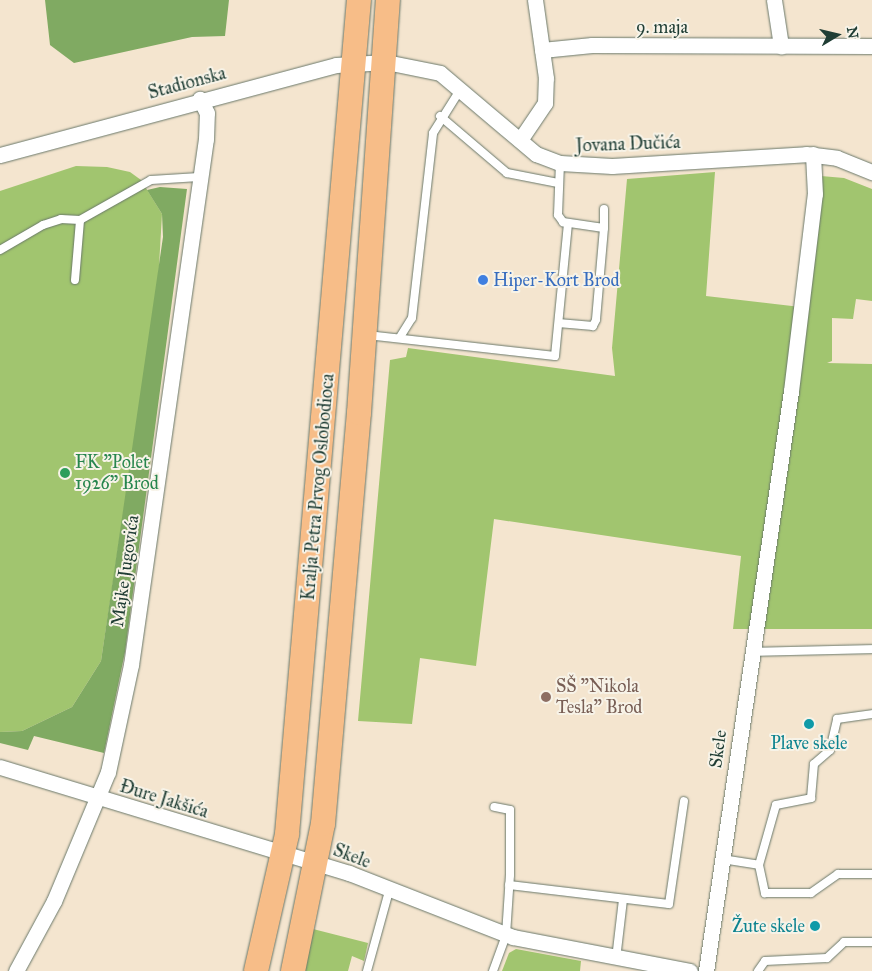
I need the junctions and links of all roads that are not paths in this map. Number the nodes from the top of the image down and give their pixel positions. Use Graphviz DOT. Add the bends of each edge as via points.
graph roads {
  1 [pos="359,0"];
  2 [pos="388,0"];
  3 [pos="535,0"];
  4 [pos="774,0"];
  5 [pos="781,46"];
  6 [pos="872,46"];
  7 [pos="542,50"];
  8 [pos="386,62"];
  9 [pos="354,63"];
  10 [pos="460,90"];
  11 [pos="200,99"];
  12 [pos="440,116"];
  13 [pos="520,140"];
  14 [pos="813,154"];
  15 [pos="0,155"];
  16 [pos="560,163"];
  17 [pos="872,172"];
  18 [pos="200,177"];
  19 [pos="558,183"];
  20 [pos="604,209"];
  21 [pos="80,220"];
  22 [pos="568,224"];
  23 [pos="604,228"];
  24 [pos="0,250"];
  25 [pos="75,280"];
  26 [pos="561,323"];
  27 [pos="365,335"];
  28 [pos="400,337"];
  29 [pos="872,649"];
  30 [pos="751,652"];
  31 [pos="872,714"];
  32 [pos="0,767"];
  33 [pos="97,798"];
  34 [pos="684,801"];
  35 [pos="494,807"];
  36 [pos="284,853"];
  37 [pos="722,858"];
  38 [pos="318,863"];
  39 [pos="759,864"];
  40 [pos="872,874"];
  41 [pos="509,885"];
  42 [pos="389,891"];
  43 [pos="623,898"];
  44 [pos="506,935"];
  45 [pos="872,942"];
  46 [pos="616,959"];
  47 [pos="16,971"];
  48 [pos="256,971"];
  49 [pos="293,971"];
  50 [pos="367,971"];
  51 [pos="493,971"];
  52 [pos="690,971"];
  53 [pos="706,971"];
  54 [pos="758,971"];
  1 -- 9 [label="main road, Kralja Petra Prvog Oslobodioca"];
  2 -- 8 [label="main road, Kralja Petra Prvog Oslobodioca"];
  3 -- 7 [label="street"];
  4 -- 5 [label="street"];
  5 -- 6 [label="street, 9. maja"];
  5 -- 7 [label="street, 9. maja" via="592,45"];
  7 -- 13 [label="street" via="545,103"];
  8 -- 9 [label="street, Stadionska"];
  8 -- 10 [label="street, Jovana Dučića" via="429,68"];
  8 -- 27 [label="main road, Kralja Petra Prvog Oslobodioca"];
  9 -- 11 [label="street, Stadionska"];
  9 -- 36 [label="main road, Kralja Petra Prvog Oslobodioca"];
  10 -- 12 [label="lane"];
  10 -- 13 [label="street, Jovana Dučića"];
  11 -- 15 [label="street, Stadionska"];
  11 -- 18 [label="street, Majke Jugovića" via="207,113"];
  12 -- 19 [label="lane" via="507,173"];
  12 -- 28 [label="lane" via="428,156 412,318"];
  13 -- 16 [label="street, Jovana Dučića" via="536,154"];
  14 -- 16 [label="street, Jovana Dučića" via="612,166"];
  14 -- 17 [label="street, Jovana Dučića"];
  14 -- 30 [label="street, Skele" via="811,231"];
  16 -- 19 [label="lane"];
  18 -- 21 [label="lane" via="151,180"];
  18 -- 33 [label="street, Majke Jugovića" via="131,664 108,772"];
  19 -- 22 [label="lane" via="558,215"];
  20 -- 23 [label="lane"];
  21 -- 24 [label="lane" via="61,219 43,224"];
  21 -- 25 [label="lane"];
  22 -- 23 [label="lane"];
  22 -- 26 [label="lane"];
  23 -- 26 [label="lane" via="596,320 593,326"];
  26 -- 28 [label="lane" via="555,356"];
  27 -- 28 [label="lane"];
  27 -- 38 [label="main road, Kralja Petra Prvog Oslobodioca"];
  29 -- 30 [label="lane"];
  30 -- 37 [label="street, Skele"];
  31 -- 39 [label="lane" via="836,719 830,750 814,764 811,798 776,805"];
  32 -- 33 [label="street, Đure Jakšića"];
  33 -- 36 [label="street, Đure Jakšića"];
  33 -- 47 [label="street, Majke Jugovića" via="54,901"];
  34 -- 43 [label="lane" via="669,904"];
  35 -- 41 [label="lane" via="510,810"];
  36 -- 38 [label="street, Đure Jakšića"];
  36 -- 48 [label="main road, Kralja Petra Prvog Oslobodioca"];
  37 -- 39 [label="lane"];
  37 -- 53 [label="street, Skele"];
  38 -- 42 [label="street, Skele"];
  38 -- 49 [label="main road, Kralja Petra Prvog Oslobodioca"];
  39 -- 40 [label="lane" via="765,892 811,893 838,874"];
  41 -- 43 [label="lane"];
  41 -- 44 [label="lane"];
  42 -- 44 [label="street, Skele"];
  42 -- 50 [label="lane"];
  43 -- 46 [label="lane"];
  44 -- 46 [label="street, Skele"];
  44 -- 51 [label="lane"];
  45 -- 54 [label="lane" via="844,942 827,958 764,961"];
  46 -- 52 [label="street, Skele"];
}
